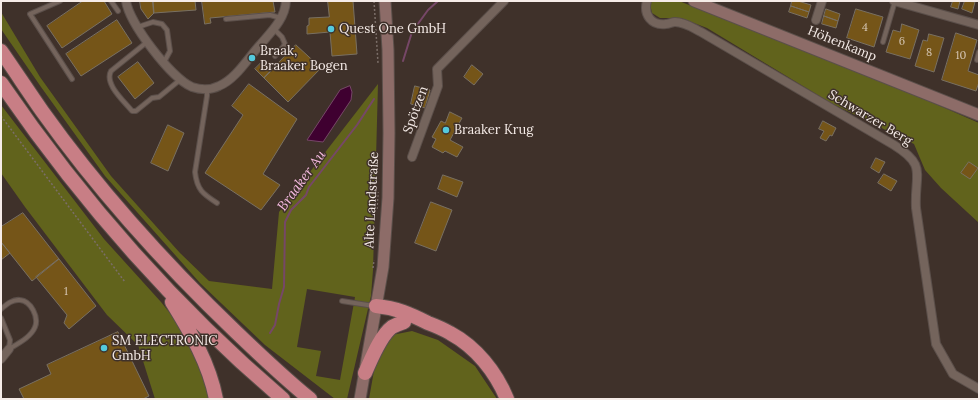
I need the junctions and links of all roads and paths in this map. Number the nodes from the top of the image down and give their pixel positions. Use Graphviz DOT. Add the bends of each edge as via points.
graph roads {
  1 [pos="60,1"];
  2 [pos="111,1"];
  3 [pos="126,1"];
  4 [pos="286,1"];
  5 [pos="374,1"];
  6 [pos="385,1"];
  7 [pos="504,1"];
  8 [pos="647,1"];
  9 [pos="694,1"];
  10 [pos="822,1"];
  11 [pos="894,1"];
  12 [pos="118,11"];
  13 [pos="281,18"];
  14 [pos="226,19"];
  15 [pos="816,20"];
  16 [pos="979,25"];
  17 [pos="137,27"];
  18 [pos="274,29"];
  19 [pos="148,42"];
  20 [pos="883,42"];
  21 [pos="1,51"];
  22 [pos="979,52"];
  23 [pos="275,56"];
  24 [pos="977,60"];
  25 [pos="164,62"];
  26 [pos="378,64"];
  27 [pos="72,79"];
  28 [pos="181,79"];
  29 [pos="1,83"];
  30 [pos="207,89"];
  31 [pos="979,115"];
  32 [pos="1,116"];
  33 [pos="412,157"];
  34 [pos="378,189"];
  35 [pos="218,203"];
  36 [pos="377,213"];
  37 [pos="374,260"];
  38 [pos="372,275"];
  39 [pos="158,280"];
  40 [pos="125,282"];
  41 [pos="342,301"];
  42 [pos="376,306"];
  43 [pos="1,308"];
  44 [pos="1,318"];
  45 [pos="404,322"];
  46 [pos="428,323"];
  47 [pos="2,326"];
  48 [pos="9,349"];
  49 [pos="1,359"];
  50 [pos="491,370"];
  51 [pos="365,373"];
  52 [pos="979,389"];
  53 [pos="216,399"];
  54 [pos="283,399"];
  55 [pos="310,399"];
  56 [pos="360,399"];
  57 [pos="498,399"];
  58 [pos="507,399"];
  1 -- 27 [label="lane" via="30,14"];
  2 -- 12 [label="lane"];
  3 -- 17 [label="street" via="129,14"];
  4 -- 13 [label="street"];
  5 -- 26 [label="path"];
  6 -- 42 [label="main road, Alte Landstraße" via="388,50 388,198 383,267"];
  7 -- 33 [label="street, Spötzen" via="438,69 438,86"];
  8 -- 52 [label="street, Schwarzer Berg" via="645,8 655,24 674,22 702,32 905,151 914,160 917,167 916,208 936,344 952,374"];
  9 -- 31 [label="main road, Höhenkamp"];
  10 -- 15 [label="street"];
  11 -- 16 [label="street"];
  11 -- 20 [label="lane"];
  13 -- 14 [label="lane" via="270,15"];
  13 -- 18 [label="street"];
  17 -- 19 [label="street"];
  17 -- 25 [label="lane" via="153,22 162,24 166,30 170,51"];
  18 -- 23 [label="lane" via="285,44"];
  18 -- 30 [label="street" via="229,81"];
  19 -- 25 [label="street"];
  19 -- 28 [label="lane" via="111,71 109,76 110,83 132,111 136,111 152,98 159,97"];
  21 -- 55 [label="highway" via="42,111 98,184 147,241 204,301"];
  22 -- 24 [label="lane"];
  25 -- 28 [label="street"];
  28 -- 30 [label="street" via="192,86"];
  29 -- 39 [label="highway" via="27,122 85,197"];
  30 -- 35 [label="lane" via="195,172 202,193"];
  32 -- 40 [label="path"];
  34 -- 36 [label="path"];
  37 -- 38 [label="path"];
  39 -- 53 [label="highway" via="206,364"];
  39 -- 54 [label="highway" via="210,333"];
  41 -- 42 [label="lane"];
  42 -- 45 [label="highway" via="384,316"];
  42 -- 46 [label="highway" via="398,310"];
  42 -- 51 [label="main road, Alte Landstraße"];
  43 -- 48 [label="lane" via="12,301 23,300 29,304 36,317 35,327 29,335"];
  44 -- 47 [label="lane"];
  45 -- 46 [label="highway"];
  45 -- 51 [label="highway" via="392,327 386,334"];
  46 -- 50 [label="highway" via="452,333 466,343"];
  47 -- 48 [label="lane" via="10,340"];
  48 -- 49 [label="street"];
  50 -- 57 [label="highway"];
  50 -- 58 [label="highway"];
  51 -- 56 [label="main road, Alte Landstraße"];
}
